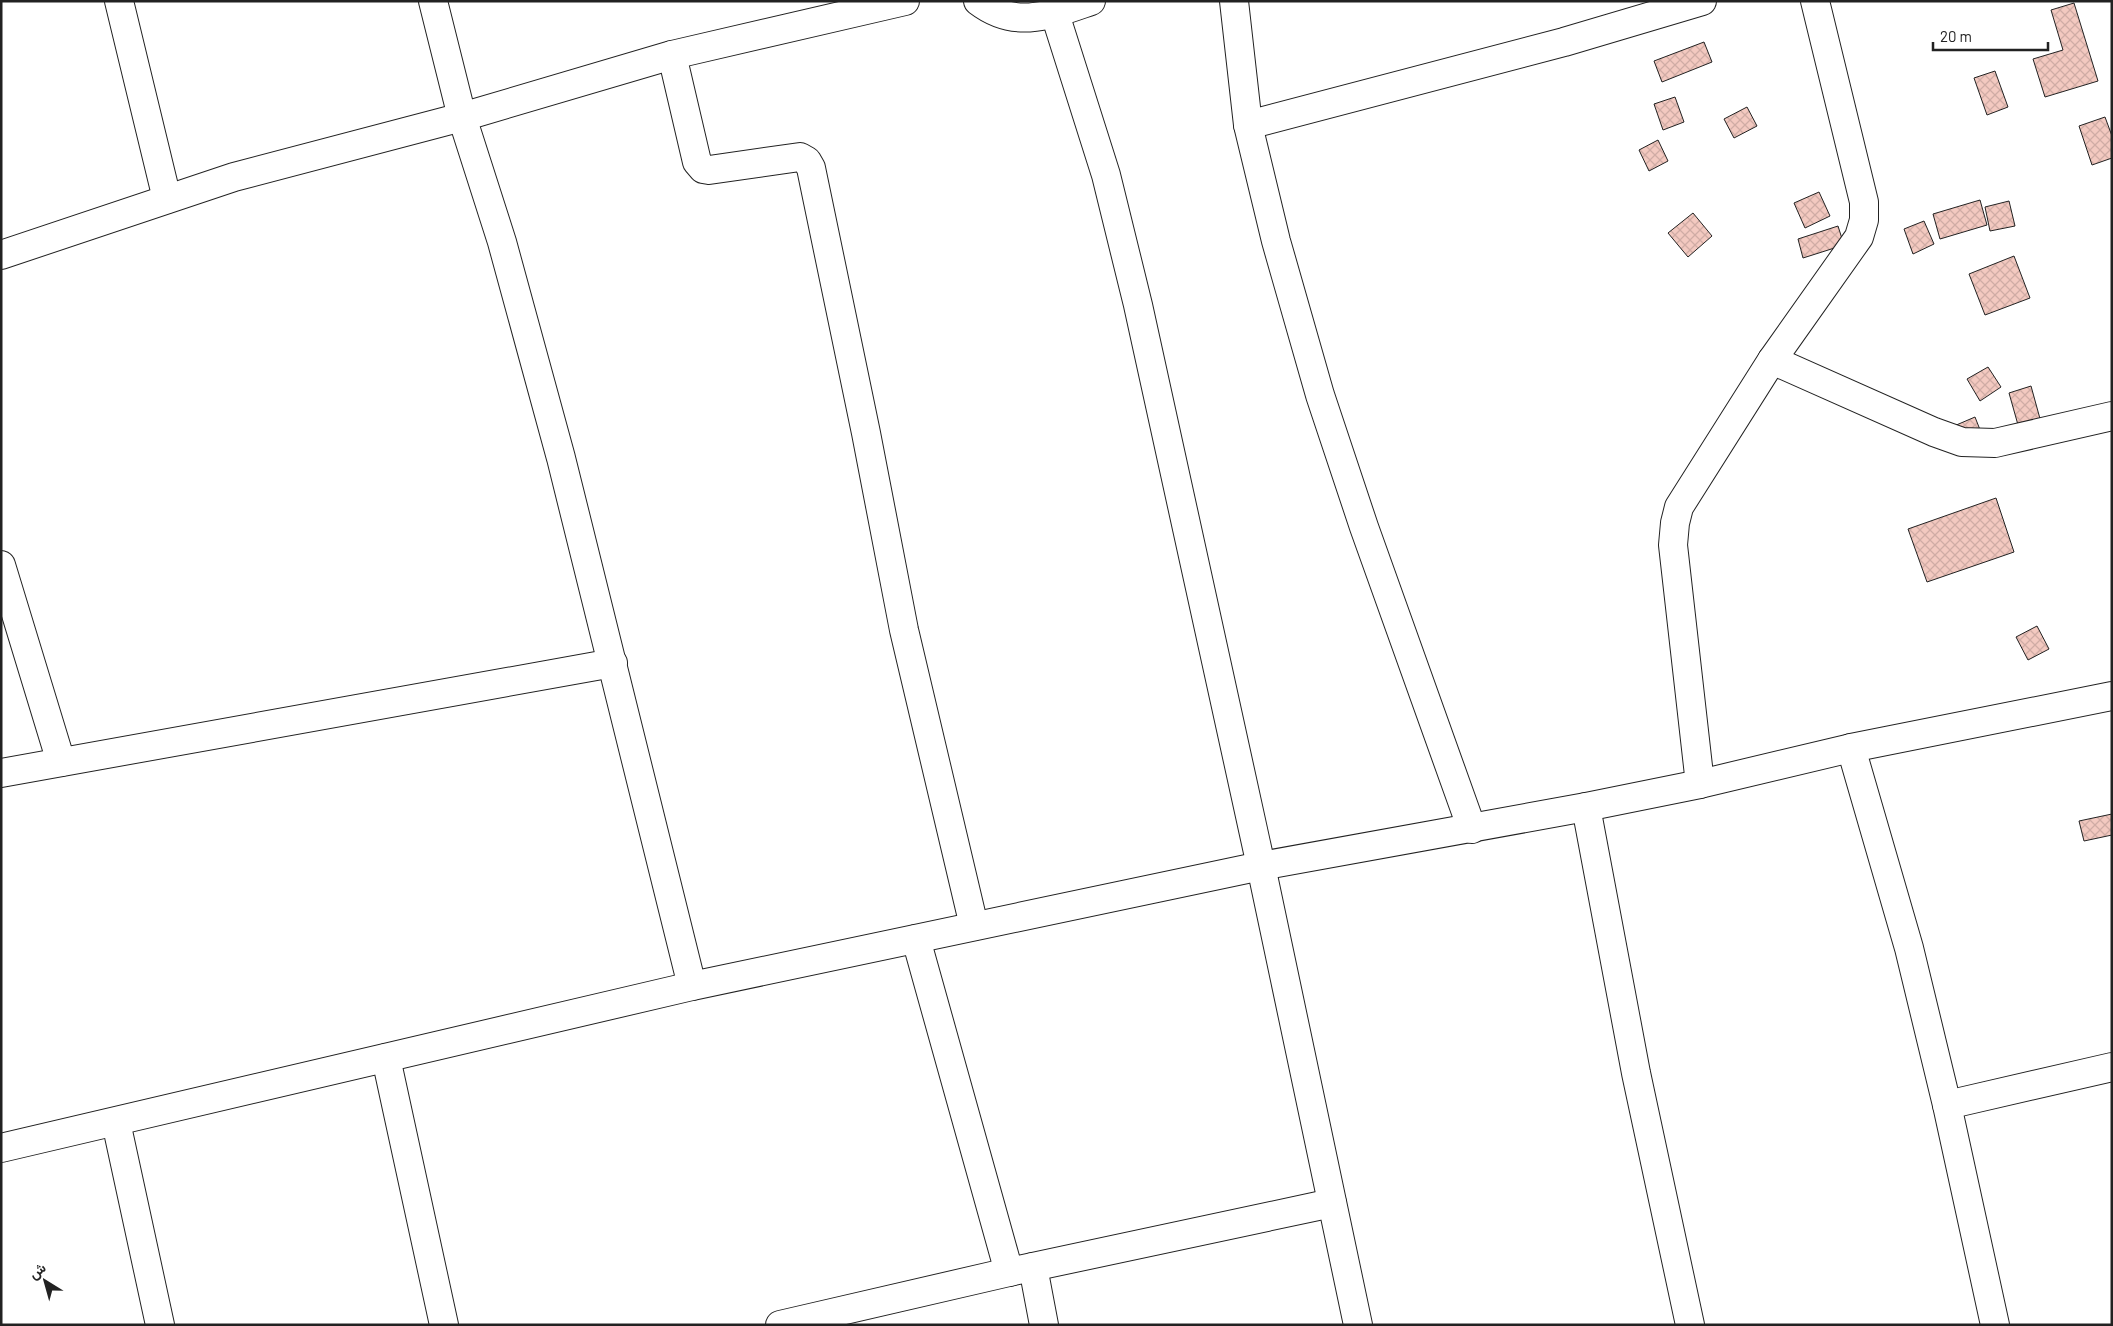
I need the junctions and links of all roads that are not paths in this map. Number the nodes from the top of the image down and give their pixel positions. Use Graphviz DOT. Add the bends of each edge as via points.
graph roads {
  1 [pos="119,1"];
  2 [pos="433,1"];
  3 [pos="905,1"];
  4 [pos="978,1"];
  5 [pos="1091,1"];
  6 [pos="1234,1"];
  7 [pos="1702,1"];
  8 [pos="1815,1"];
  9 [pos="1674,5"];
  10 [pos="1055,14"];
  11 [pos="672,55"];
  12 [pos="462,116"];
  13 [pos="1248,125"];
  14 [pos="167,199"];
  15 [pos="1,255"];
  16 [pos="1772,360"];
  17 [pos="2112,416"];
  18 [pos="1,565"];
  19 [pos="613,662"];
  20 [pos="2112,696"];
  21 [pos="1851,748"];
  22 [pos="61,762"];
  23 [pos="1,773"];
  24 [pos="1700,784"];
  25 [pos="1586,807"];
  26 [pos="1472,829"];
  27 [pos="1261,866"];
  28 [pos="974,926"];
  29 [pos="916,939"];
  30 [pos="692,986"];
  31 [pos="386,1058"];
  32 [pos="2112,1067"];
  33 [pos="1947,1105"];
  34 [pos="116,1122"];
  35 [pos="1,1148"];
  36 [pos="1332,1203"];
  37 [pos="1021,1269"];
  38 [pos="160,1325"];
  39 [pos="444,1325"];
  40 [pos="780,1325"];
  41 [pos="1044,1325"];
  42 [pos="1358,1325"];
  43 [pos="1690,1325"];
  44 [pos="1995,1325"];
  1 -- 14 [label="street"];
  2 -- 12 [label="street"];
  3 -- 11 [label="street"];
  4 -- 10 [label="street" via="1005,16 1023,20"];
  5 -- 10 [label="street"];
  6 -- 13 [label="street"];
  7 -- 9 [label="street"];
  8 -- 16 [label="street" via="1864,202 1864,220 1860,237"];
  9 -- 13 [label="street" via="1554,44"];
  10 -- 27 [label="street" via="1106,175 1138,305"];
  11 -- 12 [label="street"];
  11 -- 28 [label="street" via="697,162 703,169 800,157 808,161 811,168 904,630"];
  12 -- 14 [label="street" via="234,176"];
  12 -- 19 [label="street" via="507,261"];
  13 -- 26 [label="street" via="1276,241 1320,395"];
  14 -- 15 [label="street"];
  16 -- 17 [label="street" via="1962,442 1995,443"];
  16 -- 24 [label="street" via="1679,507 1675,523 1673,545"];
  18 -- 22 [label="street"];
  19 -- 22 [label="street"];
  19 -- 30 [label="street"];
  20 -- 21 [label="street"];
  21 -- 24 [label="street"];
  21 -- 33 [label="street" via="1909,948"];
  22 -- 23 [label="street"];
  24 -- 25 [label="street"];
  25 -- 26 [label="street"];
  25 -- 43 [label="street" via="1636,1073"];
  26 -- 27 [label="street"];
  27 -- 28 [label="street"];
  27 -- 36 [label="street"];
  28 -- 29 [label="street"];
  29 -- 30 [label="street"];
  29 -- 37 [label="street"];
  30 -- 31 [label="street"];
  31 -- 34 [label="street"];
  31 -- 39 [label="street"];
  32 -- 33 [label="street"];
  33 -- 44 [label="street"];
  34 -- 35 [label="street"];
  34 -- 38 [label="street"];
  36 -- 37 [label="street"];
  36 -- 42 [label="street"];
  37 -- 40 [label="street"];
  37 -- 41 [label="street"];
}
